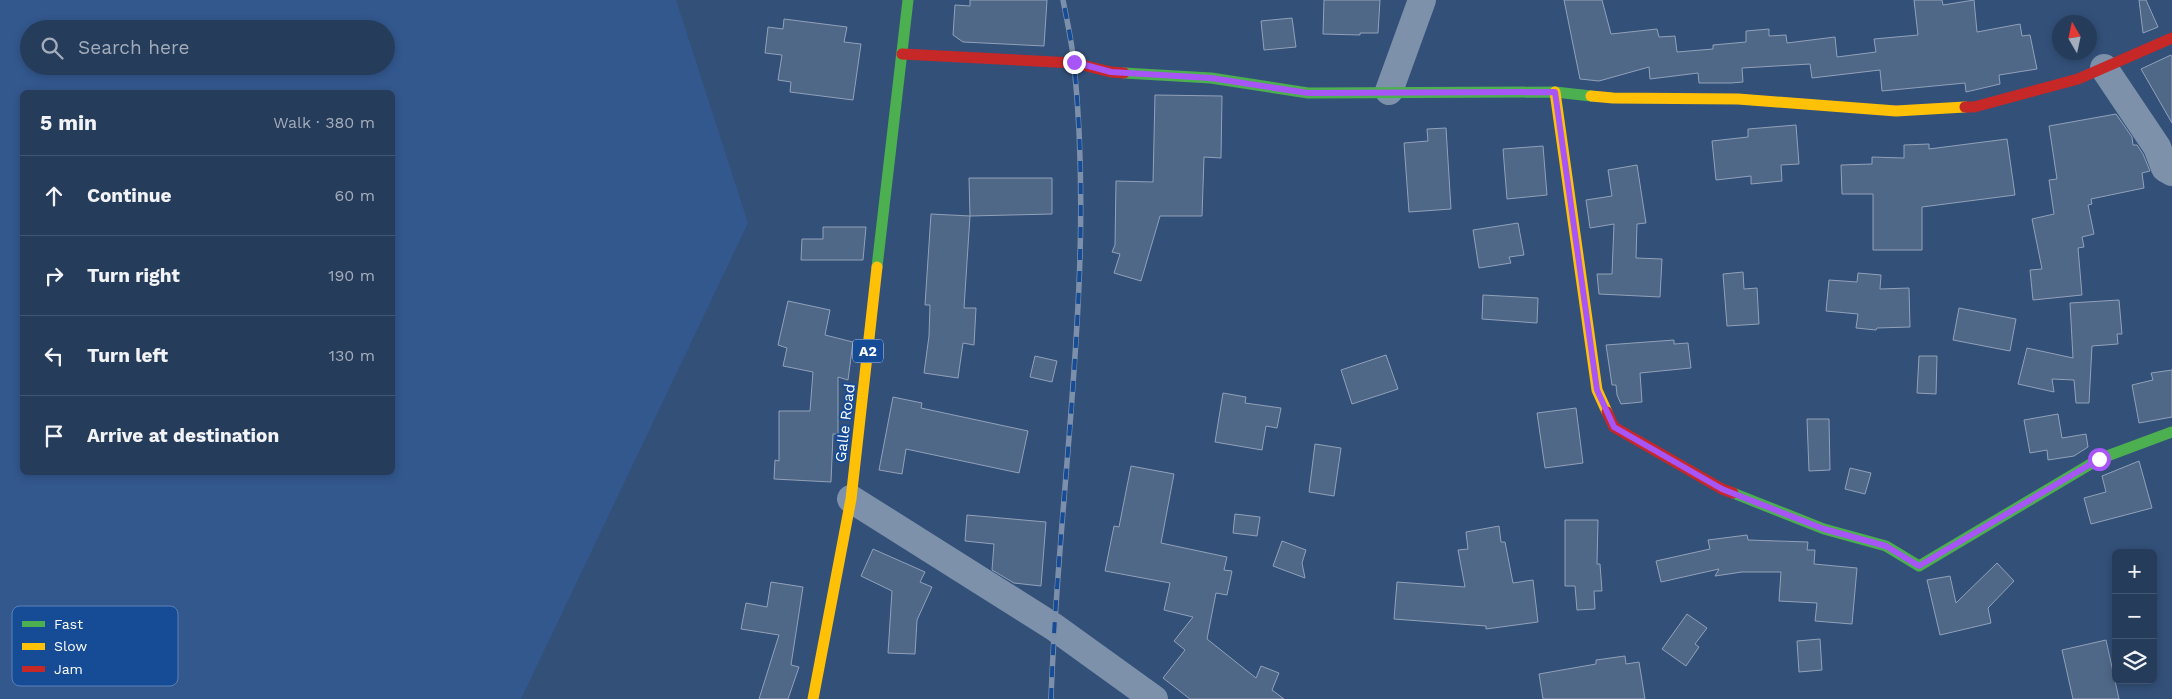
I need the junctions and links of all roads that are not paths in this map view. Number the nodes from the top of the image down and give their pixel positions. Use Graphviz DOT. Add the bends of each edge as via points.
graph roads {
  1 [pos="908,0"];
  2 [pos="1422,0"];
  3 [pos="2172,38"];
  4 [pos="902,54"];
  5 [pos="2104,68"];
  6 [pos="1389,92"];
  7 [pos="1555,92"];
  8 [pos="2172,172"];
  9 [pos="2172,432"];
  10 [pos="851,499"];
  11 [pos="813,699"];
  12 [pos="1154,699"];
  1 -- 4 [label="main road, Galle Road / A2"];
  2 -- 6 [label="street"];
  3 -- 5 [label="main road"];
  4 -- 6 [label="main road" via="1074,62 1111,72 1211,78 1308,93"];
  4 -- 10 [label="main road, Galle Road / A2"];
  5 -- 7 [label="main road" via="2078,80 1974,107 1906,111 1738,99 1613,98"];
  5 -- 8 [label="street" via="2157,147 2165,168"];
  6 -- 7 [label="main road"];
  7 -- 9 [label="main road" via="1597,390 1614,427 1722,489 1824,529 1886,546 1919,566 2099,459"];
  10 -- 11 [label="main road, Galle Road / A2"];
  10 -- 12 [label="street" via="1054,627"];
}
